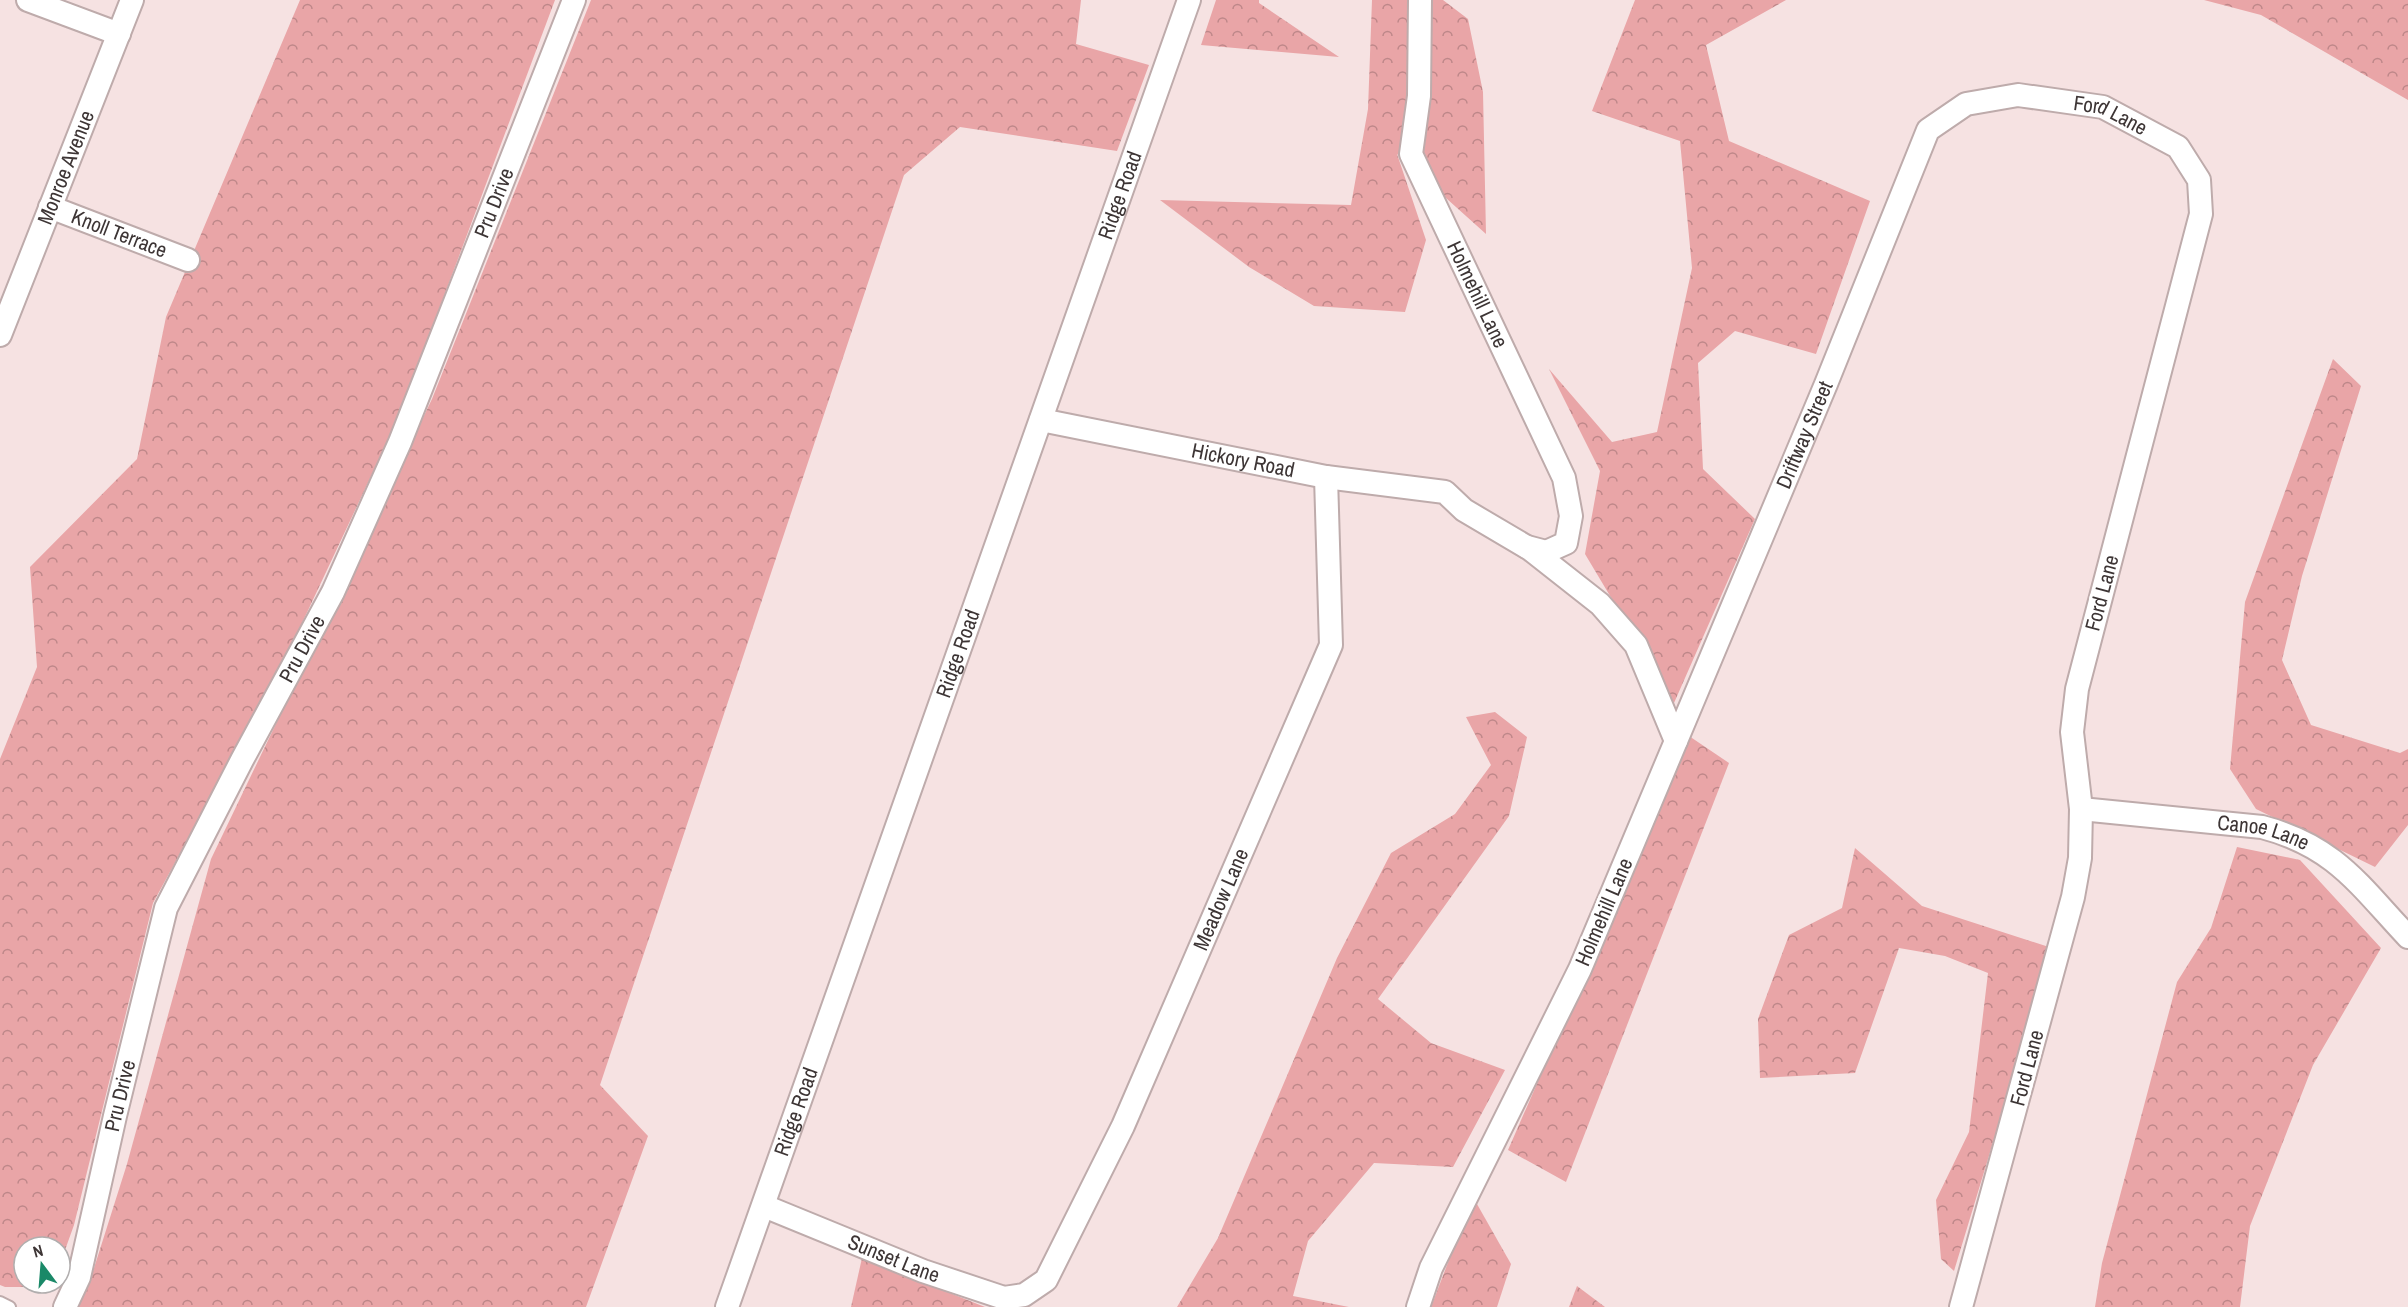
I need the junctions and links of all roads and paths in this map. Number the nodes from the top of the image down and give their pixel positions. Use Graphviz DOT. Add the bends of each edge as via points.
graph roads {
  1 [pos="28,0"];
  2 [pos="132,0"];
  3 [pos="574,0"];
  4 [pos="1189,0"];
  5 [pos="1420,0"];
  6 [pos="119,34"];
  7 [pos="1928,130"];
  8 [pos="50,207"];
  9 [pos="188,260"];
  10 [pos="0,335"];
  11 [pos="1041,420"];
  12 [pos="1326,477"];
  13 [pos="1444,492"];
  14 [pos="1527,547"];
  15 [pos="1676,741"];
  16 [pos="2081,809"];
  17 [pos="2408,937"];
  18 [pos="764,1206"];
  19 [pos="1024,1295"];
  20 [pos="0,1302"];
  21 [pos="10,1307"];
  22 [pos="65,1307"];
  23 [pos="728,1307"];
  24 [pos="1418,1307"];
  25 [pos="1961,1307"];
  1 -- 6 [label="street"];
  2 -- 6 [label="street, Monroe Avenue"];
  3 -- 22 [label="street, Pru Drive" via="400,442 348,560 166,908 79,1277"];
  4 -- 11 [label="street, Ridge Road"];
  5 -- 14 [label="street, Holmehill Lane" via="1419,96 1411,154 1564,478 1570,516 1566,543 1546,552"];
  6 -- 8 [label="street, Monroe Avenue"];
  7 -- 15 [label="street, Driftway Street"];
  7 -- 16 [label="street, Ford Lane" via="1966,104 2018,95 2103,107 2178,147 2199,180 2201,214 2077,689 2072,732"];
  8 -- 9 [label="street, Knoll Terrace"];
  8 -- 10 [label="street, Monroe Avenue"];
  11 -- 12 [label="street, Hickory Road"];
  11 -- 18 [label="street, Ridge Road"];
  12 -- 13 [label="street, Hickory Road"];
  12 -- 19 [label="street, Meadow Lane" via="1331,645 1123,1126 1046,1280"];
  13 -- 14 [label="street, Holmehill Lane" via="1464,510"];
  14 -- 15 [label="street, Holmehill Lane" via="1600,604 1636,645"];
  15 -- 24 [label="street, Holmehill Lane" via="1580,969 1431,1268"];
  16 -- 17 [label="street, Canoe Lane" via="2262,827 2291,835 2336,861"];
  16 -- 25 [label="street, Ford Lane" via="2080,858 2066,929"];
  18 -- 19 [label="street, Sunset Lane" via="923,1271 1004,1298"];
  18 -- 23 [label="street, Ridge Road"];
  20 -- 21 [label="lane"];
}
